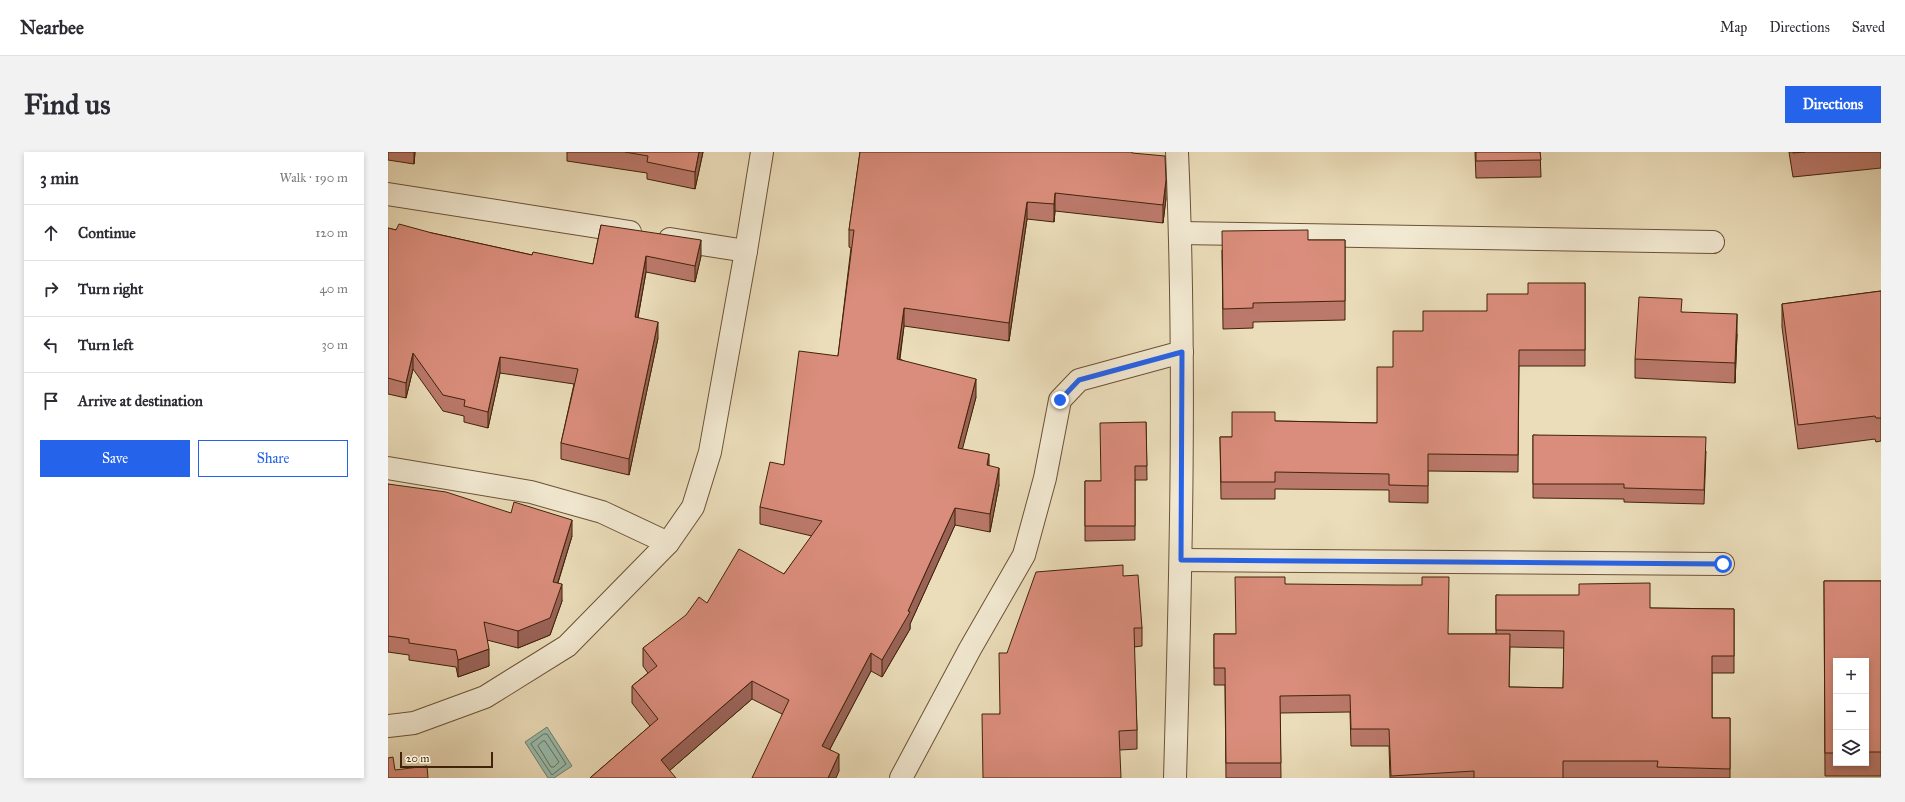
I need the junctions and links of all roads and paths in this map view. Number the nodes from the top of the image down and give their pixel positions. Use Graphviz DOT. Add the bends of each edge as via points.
graph roads {
  1 [pos="762,152"];
  2 [pos="1177,152"];
  3 [pos="388,194"];
  4 [pos="1180,233"];
  5 [pos="1713,242"];
  6 [pos="746,251"];
  7 [pos="1182,352"];
  8 [pos="388,468"];
  9 [pos="668,543"];
  10 [pos="1181,560"];
  11 [pos="1723,564"];
  12 [pos="388,726"];
  13 [pos="901,778"];
  14 [pos="1176,778"];
  1 -- 6 [label="street"];
  2 -- 4 [label="street"];
  3 -- 6 [label="street"];
  4 -- 5 [label="street"];
  4 -- 7 [label="street"];
  6 -- 9 [label="street" via="710,452 693,507"];
  7 -- 10 [label="street"];
  7 -- 13 [label="street" via="1079,380 1060,400 1045,478 1024,555"];
  8 -- 9 [label="street" via="531,492 602,512"];
  9 -- 12 [label="street" via="567,646 486,697 414,723"];
  10 -- 11 [label="street"];
  10 -- 14 [label="street"];
}
